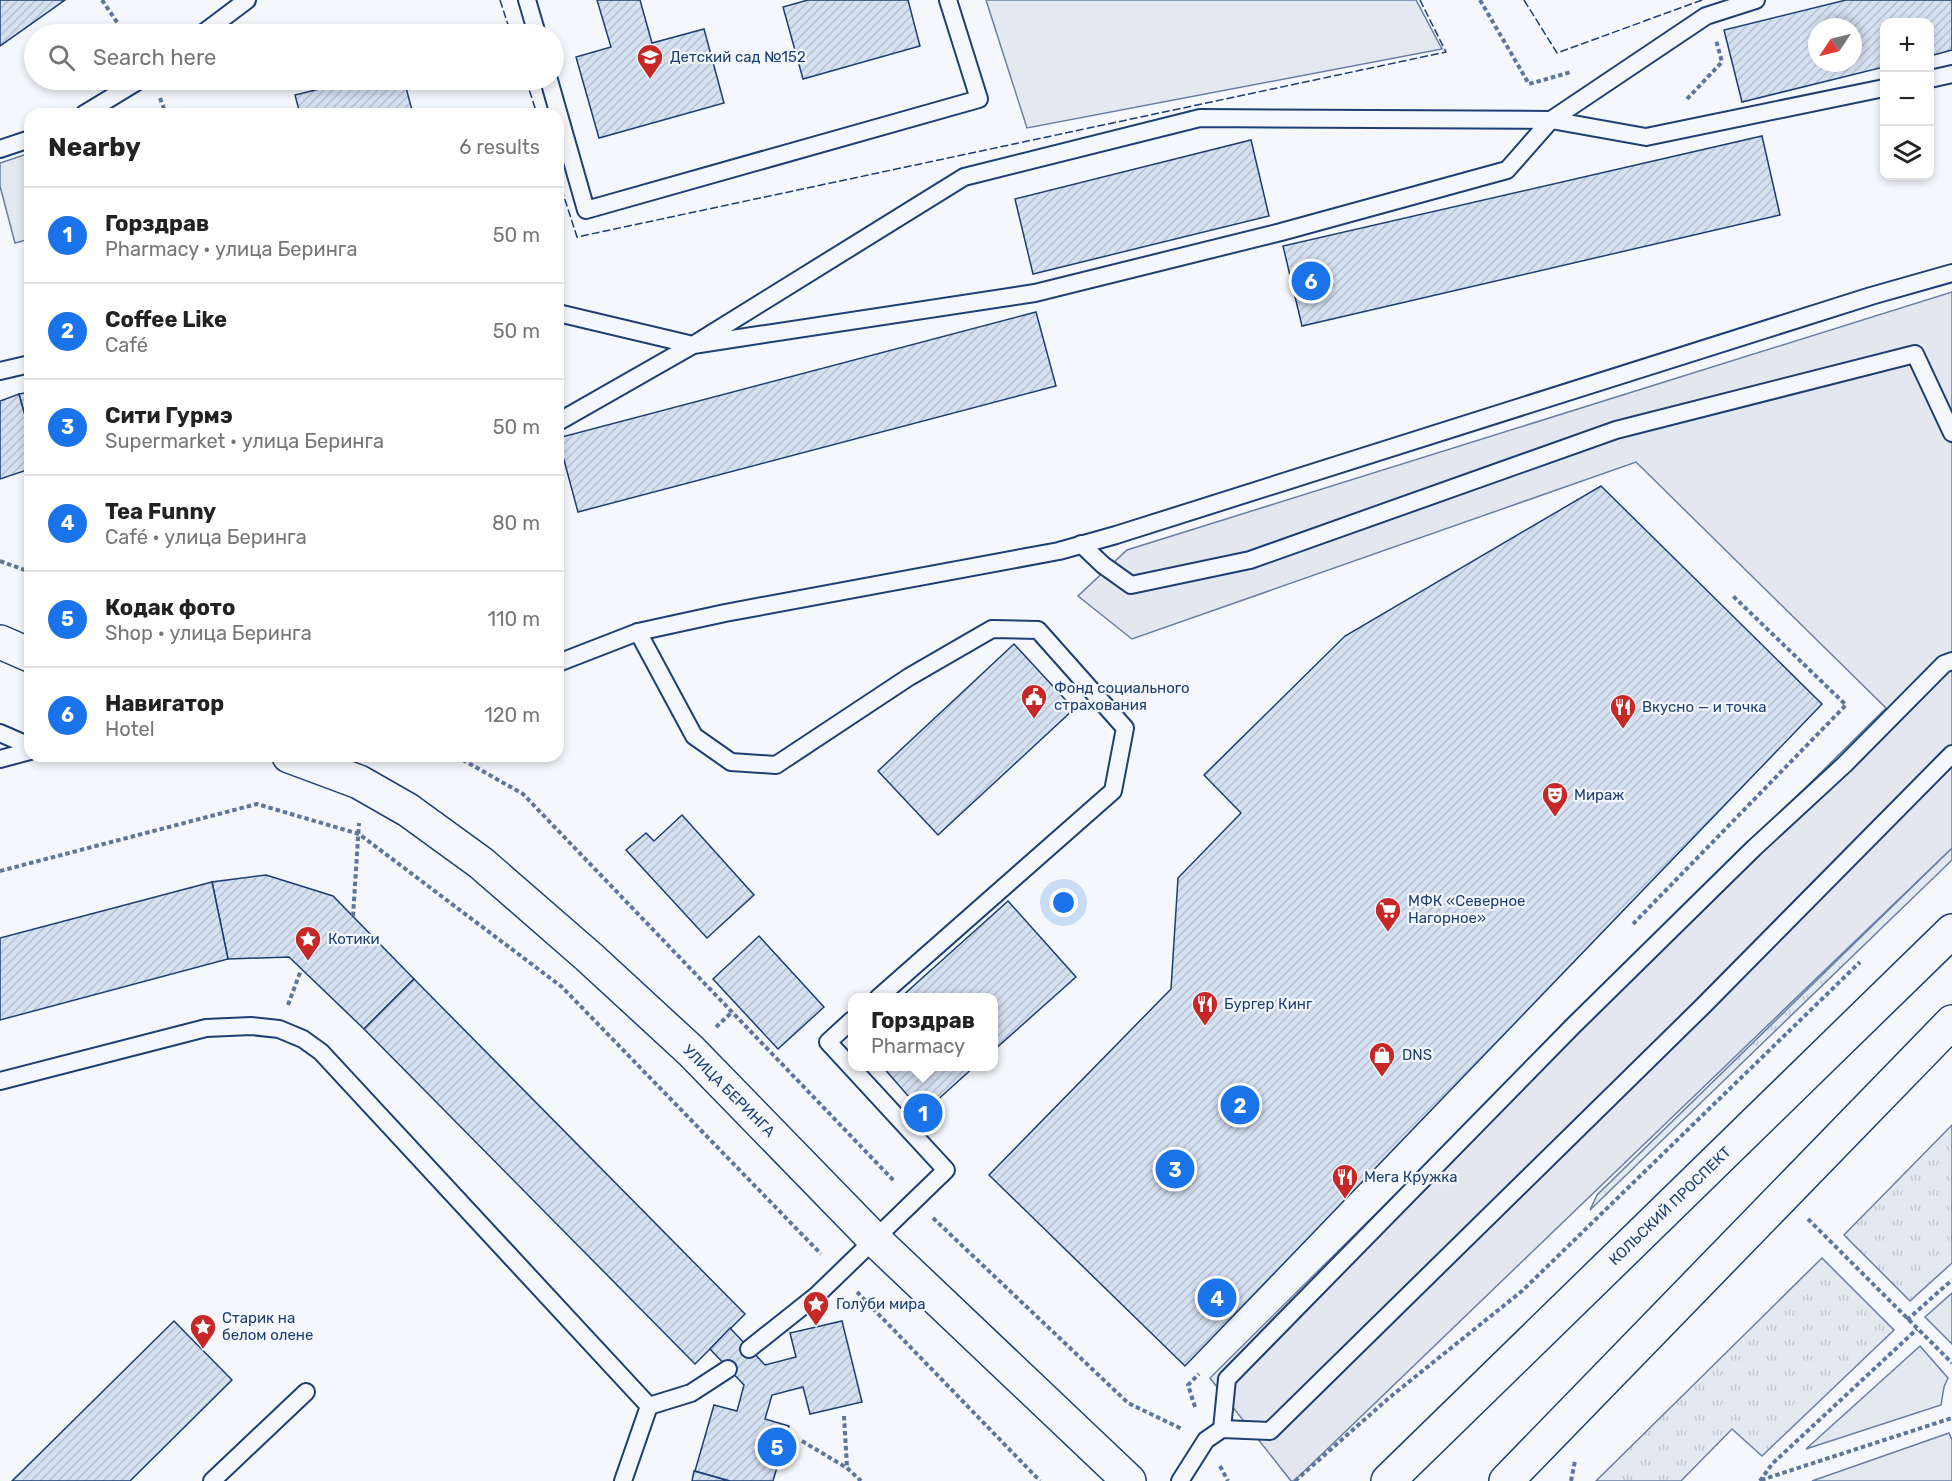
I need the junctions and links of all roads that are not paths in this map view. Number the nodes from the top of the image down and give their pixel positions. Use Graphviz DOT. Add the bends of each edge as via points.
graph roads {
  1 [pos="247,0"];
  2 [pos="527,0"];
  3 [pos="948,0"];
  4 [pos="1756,0"];
  5 [pos="215,24"];
  6 [pos="534,24"];
  7 [pos="1952,74"];
  8 [pos="1934,78"];
  9 [pos="1880,89"];
  10 [pos="124,90"];
  11 [pos="552,90"];
  12 [pos="94,108"];
  13 [pos="557,108"];
  14 [pos="1551,120"];
  15 [pos="564,133"];
  16 [pos="24,141"];
  17 [pos="0,149"];
  18 [pos="1952,273"];
  19 [pos="564,314"];
  20 [pos="693,345"];
  21 [pos="24,365"];
  22 [pos="0,371"];
  23 [pos="564,419"];
  24 [pos="1952,433"];
  25 [pos="1081,544"];
  26 [pos="638,632"];
  27 [pos="564,661"];
  28 [pos="1952,661"];
  29 [pos="0,733"];
  30 [pos="24,743"];
  31 [pos="24,753"];
  32 [pos="1952,754"];
  33 [pos="0,759"];
  34 [pos="313,762"];
  35 [pos="341,769"];
  36 [pos="1952,931"];
  37 [pos="884,993"];
  38 [pos="1952,1022"];
  39 [pos="848,1024"];
  40 [pos="848,1064"];
  41 [pos="855,1071"];
  42 [pos="0,1081"];
  43 [pos="874,1239"];
  44 [pos="749,1349"];
  45 [pos="728,1369"];
  46 [pos="306,1392"];
  47 [pos="650,1406"];
  48 [pos="1222,1428"];
  49 [pos="212,1481"];
  50 [pos="623,1481"];
  51 [pos="1129,1481"];
  52 [pos="1180,1481"];
  53 [pos="1388,1481"];
  54 [pos="1506,1481"];
  1 -- 5 [label="lane"];
  2 -- 6 [label="lane"];
  3 -- 15 [label="lane" via="979,99 586,210"];
  4 -- 14 [label="lane" via="1706,16"];
  7 -- 8 [label="lane"];
  9 -- 14 [label="lane" via="1646,137"];
  10 -- 12 [label="lane"];
  11 -- 13 [label="lane"];
  14 -- 20 [label="lane" via="1507,170 1281,232 1035,293"];
  14 -- 20 [label="lane" via="1200,118 964,177"];
  16 -- 17 [label="lane"];
  18 -- 25 [label="lane"];
  19 -- 20 [label="lane"];
  20 -- 23 [label="lane"];
  21 -- 22 [label="lane"];
  24 -- 25 [label="lane" via="1915,354 1616,430 1250,560 1131,585"];
  25 -- 26 [label="lane"];
  26 -- 27 [label="lane"];
  26 -- 37 [label="lane" via="694,736 731,762 776,765 909,677 992,629 1038,630 1125,728 1113,791"];
  28 -- 48 [label="lane" via="1944,664 1573,1026 1227,1379"];
  29 -- 30 [label="lane"];
  31 -- 33 [label="lane"];
  32 -- 48 [label="lane" via="1694,1015 1270,1431"];
  34 -- 35 [label="main road, УЛИЦА БЕРИНГА"];
  35 -- 43 [label="main road, УЛИЦА БЕРИНГА" via="408,810 481,863 589,957 691,1051"];
  36 -- 53 [label="main road, КОЛЬСКИЙ ПРОСПЕКТ"];
  38 -- 54 [label="main road"];
  39 -- 40 [label="lane" via="828,1042"];
  41 -- 43 [label="lane" via="946,1170"];
  42 -- 47 [label="lane" via="206,1028 279,1029 303,1040 321,1052"];
  43 -- 44 [label="lane" via="817,1295"];
  43 -- 51 [label="main road, УЛИЦА БЕРИНГА"];
  45 -- 47 [label="lane" via="691,1393"];
  46 -- 49 [label="lane"];
  47 -- 50 [label="lane"];
  48 -- 52 [label="lane" via="1206,1440"];
}
